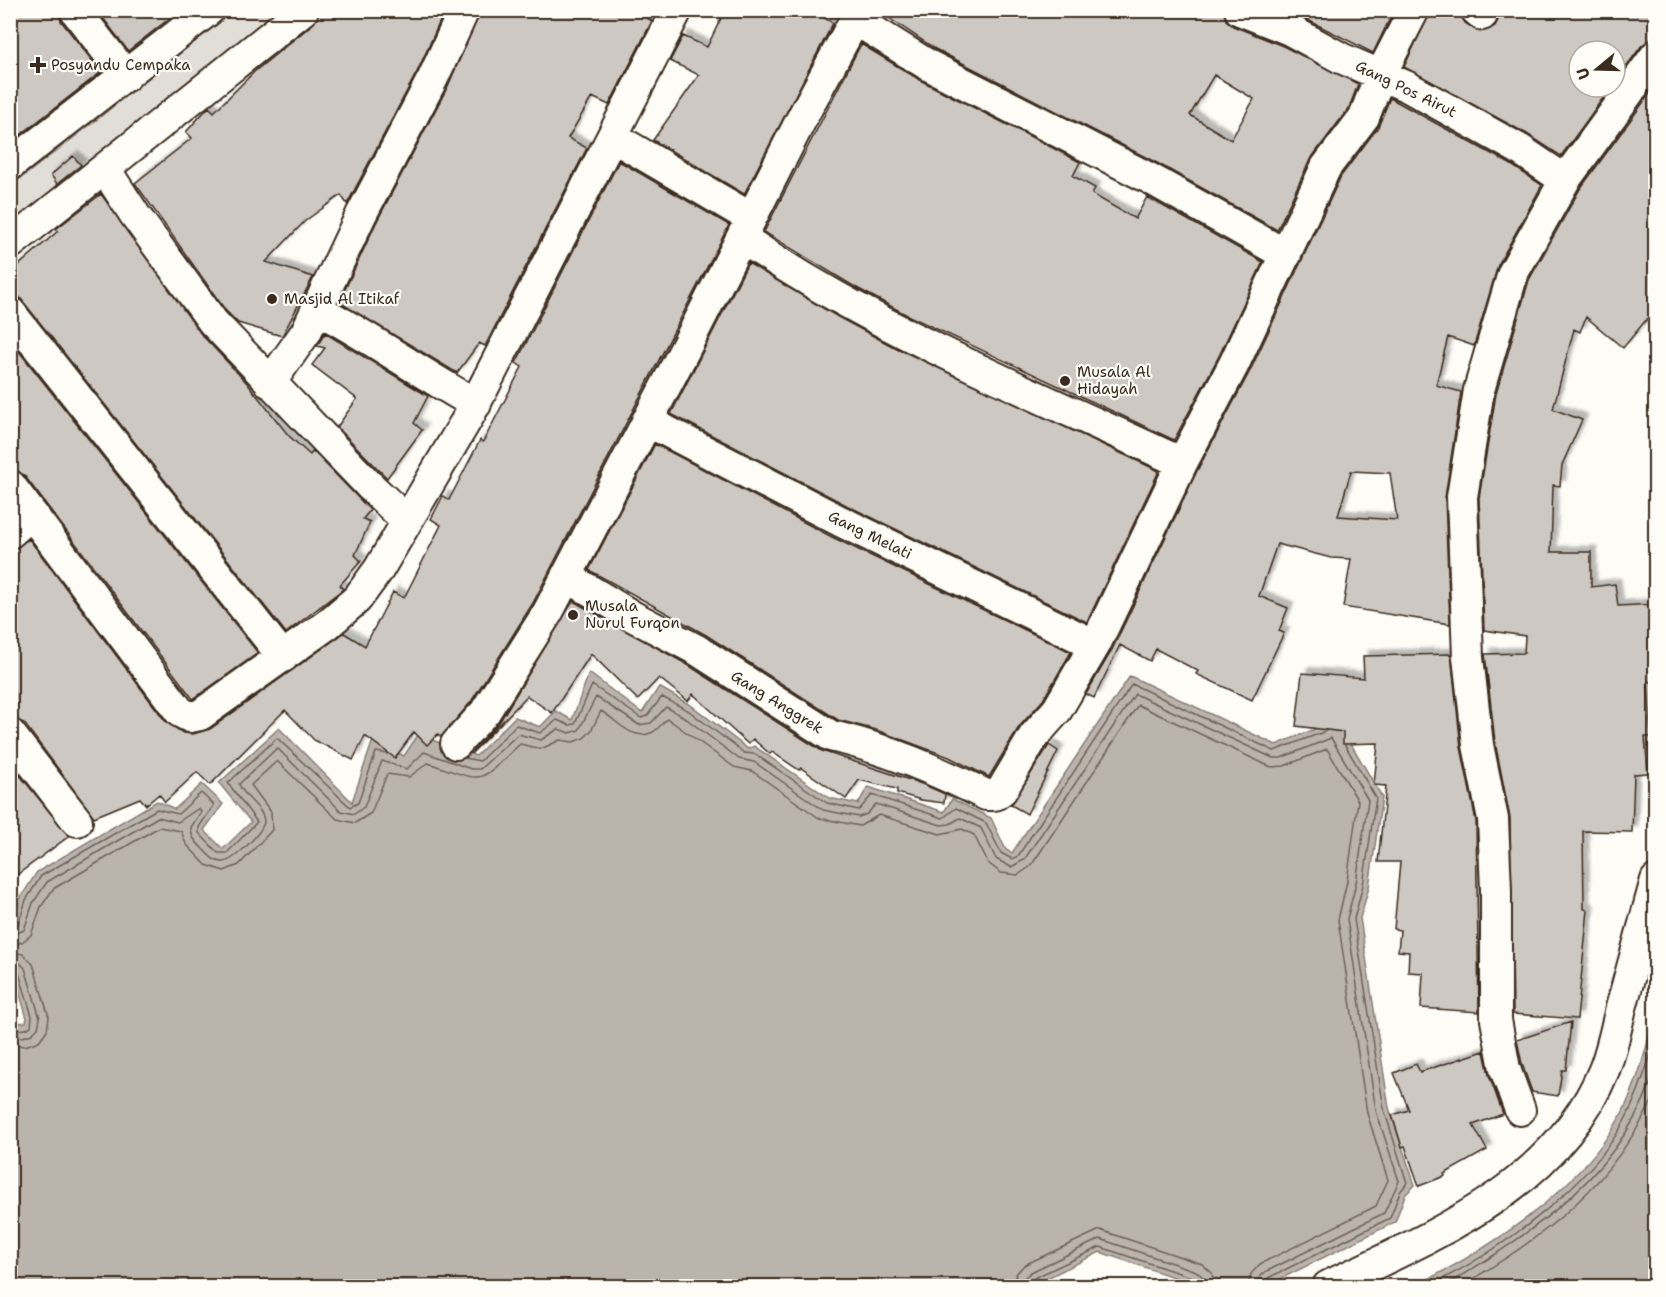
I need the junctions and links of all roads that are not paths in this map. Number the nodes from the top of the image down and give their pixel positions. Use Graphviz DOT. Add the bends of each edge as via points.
graph roads {
  1 [pos="75,10"];
  2 [pos="208,10"];
  3 [pos="303,10"];
  4 [pos="464,10"];
  5 [pos="677,10"];
  6 [pos="1240,10"];
  7 [pos="1414,10"];
  8 [pos="858,16"];
  9 [pos="1656,55"];
  10 [pos="126,76"];
  11 [pos="1380,76"];
  12 [pos="613,137"];
  13 [pos="10,165"];
  14 [pos="105,169"];
  15 [pos="1565,180"];
  16 [pos="746,228"];
  17 [pos="10,244"];
  18 [pos="1287,255"];
  19 [pos="317,309"];
  20 [pos="10,312"];
  21 [pos="270,383"];
  22 [pos="476,404"];
  23 [pos="647,421"];
  24 [pos="1182,463"];
  25 [pos="10,485"];
  26 [pos="408,521"];
  27 [pos="21,523"];
  28 [pos="566,576"];
  29 [pos="1095,645"];
  30 [pos="283,657"];
  31 [pos="10,734"];
  32 [pos="456,744"];
  33 [pos="77,821"];
  34 [pos="1656,880"];
  35 [pos="1520,1110"];
  36 [pos="1328,1287"];
  1 -- 10 [label="street"];
  2 -- 10 [label="street"];
  3 -- 14 [label="street"];
  4 -- 19 [label="street"];
  5 -- 12 [label="street"];
  6 -- 11 [label="street, Gang Pos Airut" via="1290,30"];
  7 -- 11 [label="street"];
  8 -- 16 [label="street"];
  8 -- 18 [label="street" via="928,65 1149,178"];
  9 -- 15 [label="street"];
  10 -- 13 [label="street"];
  11 -- 15 [label="street, Gang Pos Airut" via="1460,115"];
  11 -- 18 [label="street" via="1364,117 1326,167"];
  12 -- 16 [label="street"];
  12 -- 22 [label="street"];
  14 -- 17 [label="street"];
  14 -- 21 [label="street" via="213,322"];
  15 -- 35 [label="street" via="1513,273 1479,390 1462,497 1468,657 1478,744 1493,819 1496,1020 1505,1069"];
  16 -- 23 [label="street"];
  16 -- 24 [label="street" via="786,268 948,354"];
  18 -- 24 [label="street"];
  19 -- 21 [label="street" via="306,332"];
  19 -- 22 [label="street"];
  20 -- 30 [label="street"];
  21 -- 26 [label="street"];
  22 -- 26 [label="street"];
  23 -- 28 [label="street"];
  23 -- 29 [label="street, Gang Melati" via="840,521"];
  24 -- 29 [label="street"];
  25 -- 27 [label="street"];
  26 -- 30 [label="street" via="357,599"];
  27 -- 30 [label="street" via="180,712 190,717 200,715"];
  28 -- 29 [label="street, Gang Anggrek" via="697,650 831,736 936,770 986,795 1002,790 1034,736 1057,710"];
  28 -- 32 [label="street" via="504,684"];
  31 -- 33 [label="street"];
  34 -- 36 [label="street" via="1605,1069 1579,1119 1544,1160 1499,1195 1442,1232"];
}
